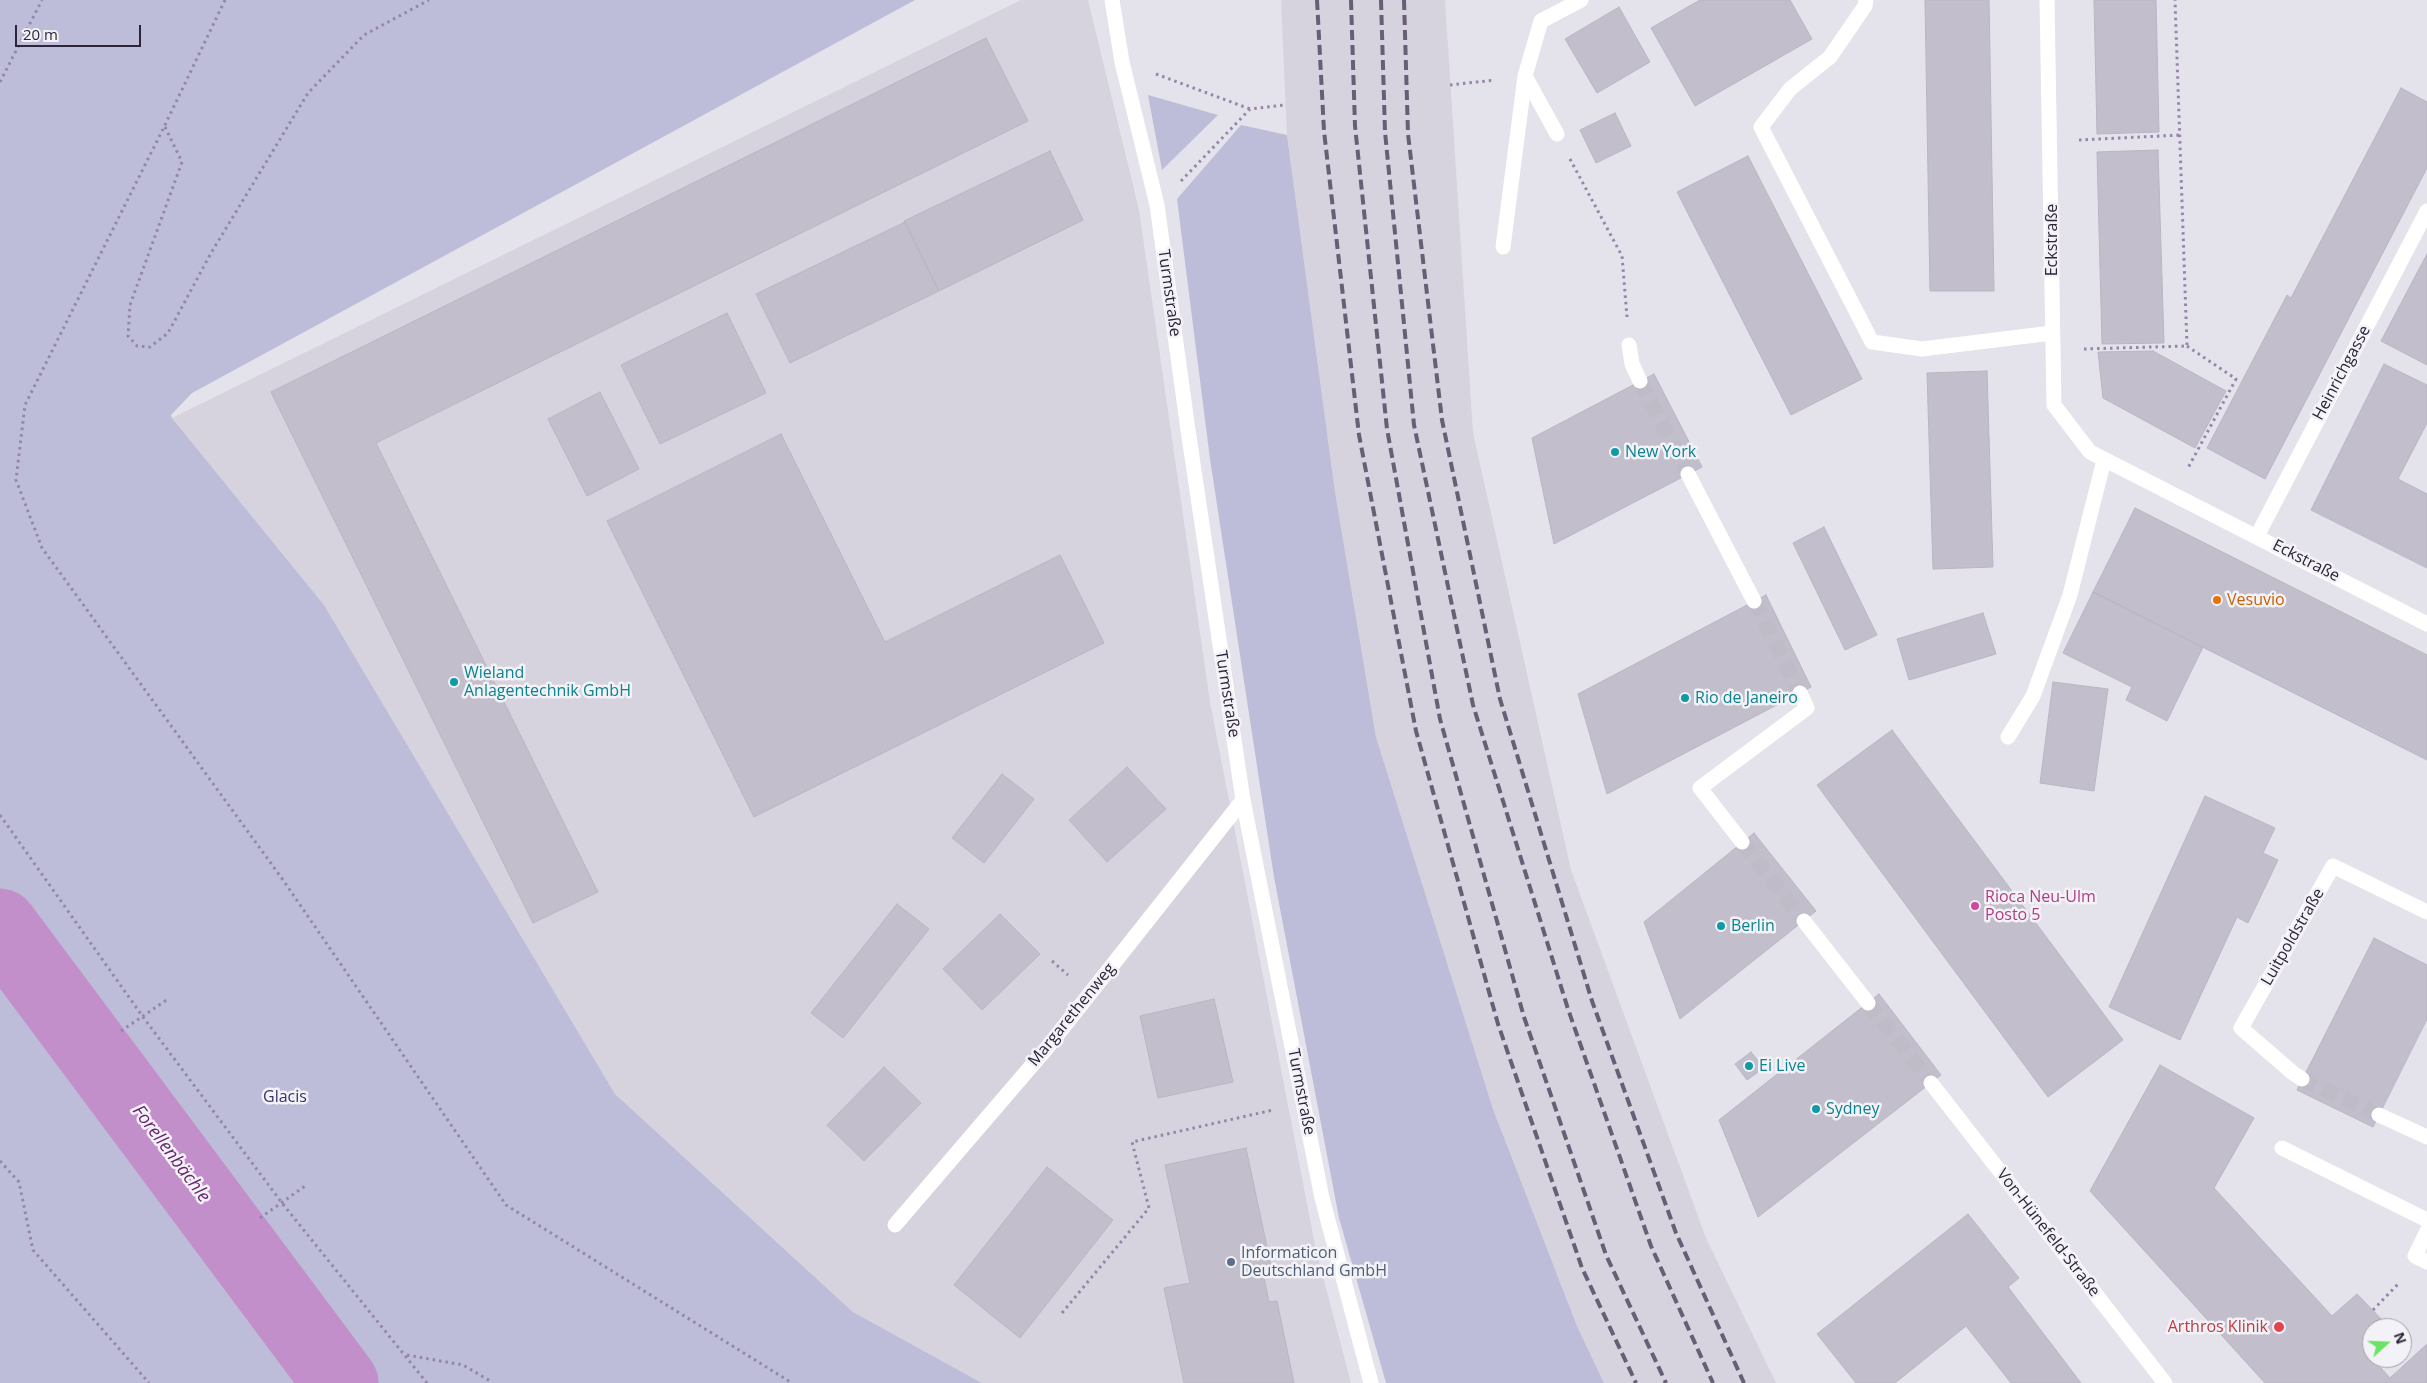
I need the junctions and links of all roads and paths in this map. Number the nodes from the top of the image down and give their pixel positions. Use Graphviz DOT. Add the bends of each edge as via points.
graph roads {
  1 [pos="42,0"];
  2 [pos="224,0"];
  3 [pos="429,0"];
  4 [pos="1112,0"];
  5 [pos="1581,0"];
  6 [pos="1866,0"];
  7 [pos="2047,0"];
  8 [pos="2175,0"];
  9 [pos="1122,62"];
  10 [pos="1525,76"];
  11 [pos="1482,81"];
  12 [pos="0,82"];
  13 [pos="1450,85"];
  14 [pos="1285,105"];
  15 [pos="1250,109"];
  16 [pos="164,127"];
  17 [pos="1557,134"];
  18 [pos="2181,134"];
  19 [pos="2051,141"];
  20 [pos="1158,205"];
  21 [pos="2427,211"];
  22 [pos="1503,247"];
  23 [pos="2052,333"];
  24 [pos="1629,345"];
  25 [pos="2187,346"];
  26 [pos="2053,349"];
  27 [pos="1640,381"];
  28 [pos="2104,460"];
  29 [pos="1688,474"];
  30 [pos="2174,494"];
  31 [pos="2257,536"];
  32 [pos="1754,601"];
  33 [pos="2427,624"];
  34 [pos="1800,693"];
  35 [pos="2008,737"];
  36 [pos="1243,800"];
  37 [pos="0,815"];
  38 [pos="1742,842"];
  39 [pos="2427,912"];
  40 [pos="1804,920"];
  41 [pos="168,999"];
  42 [pos="1868,1003"];
  43 [pos="143,1017"];
  44 [pos="121,1031"];
  45 [pos="2302,1079"];
  46 [pos="1930,1083"];
  47 [pos="2379,1115"];
  48 [pos="1277,1119"];
  49 [pos="2427,1137"];
  50 [pos="2282,1148"];
  51 [pos="0,1161"];
  52 [pos="305,1186"];
  53 [pos="282,1203"];
  54 [pos="260,1218"];
  55 [pos="2427,1220"];
  56 [pos="895,1225"];
  57 [pos="2427,1231"];
  58 [pos="2421,1259"];
  59 [pos="2373,1310"];
  60 [pos="1062,1313"];
  61 [pos="406,1355"];
  62 [pos="149,1383"];
  63 [pos="427,1383"];
  64 [pos="492,1383"];
  65 [pos="792,1383"];
  66 [pos="1371,1383"];
  67 [pos="2165,1383"];
  1 -- 12 [label="path"];
  2 -- 16 [label="path"];
  3 -- 16 [label="path" via="364,35 308,93 211,253 168,334 150,347 137,346 128,336 130,305 182,162"];
  4 -- 9 [label="street, Turmstraße"];
  5 -- 10 [label="street" via="1541,21"];
  6 -- 23 [label="street" via="1866,6 1830,57 1790,90 1761,127 1872,342 1922,349"];
  7 -- 19 [label="street, Eckstraße"];
  8 -- 18 [label="path"];
  9 -- 15 [label="path"];
  9 -- 20 [label="street, Turmstraße"];
  10 -- 17 [label="street"];
  10 -- 22 [label="street"];
  11 -- 13 [label="path"];
  14 -- 15 [label="path"];
  15 -- 20 [label="path"];
  16 -- 65 [label="path" via="26,404 16,480 42,548 283,880 506,1205"];
  17 -- 24 [label="path" via="1622,256"];
  18 -- 19 [label="path"];
  18 -- 25 [label="path"];
  19 -- 23 [label="street, Eckstraße"];
  20 -- 36 [label="street, Turmstraße"];
  21 -- 31 [label="street, Heinrichgasse"];
  23 -- 26 [label="street, Eckstraße"];
  24 -- 27 [label="street" via="1632,364"];
  25 -- 26 [label="path"];
  25 -- 30 [label="path" via="2236,379"];
  26 -- 28 [label="street, Eckstraße" via="2054,406 2090,452"];
  28 -- 30 [label="street, Eckstraße"];
  28 -- 35 [label="street" via="2070,595 2033,696"];
  29 -- 32 [label="street"];
  30 -- 31 [label="street, Eckstraße"];
  31 -- 33 [label="street, Eckstraße"];
  34 -- 38 [label="street" via="1807,708 1700,788"];
  36 -- 56 [label="street, Margarethenweg" via="1046,1049"];
  36 -- 66 [label="street, Turmstraße" via="1322,1198"];
  37 -- 43 [label="path"];
  39 -- 45 [label="street, Luitpoldstraße" via="2333,866 2241,1028"];
  40 -- 42 [label="street"];
  41 -- 43 [label="path"];
  43 -- 44 [label="path"];
  43 -- 53 [label="path"];
  46 -- 67 [label="street, Von-Hünefeld-Straße"];
  47 -- 49 [label="street"];
  48 -- 60 [label="path" via="1274,1109 1132,1142 1149,1208"];
  50 -- 55 [label="street"];
  51 -- 62 [label="path" via="19,1182 33,1250"];
  52 -- 53 [label="path"];
  53 -- 54 [label="path"];
  53 -- 61 [label="path"];
  57 -- 58 [label="street"];
  58 -- 59 [label="path"];
  61 -- 63 [label="path"];
  61 -- 64 [label="path" via="463,1365"];
}
